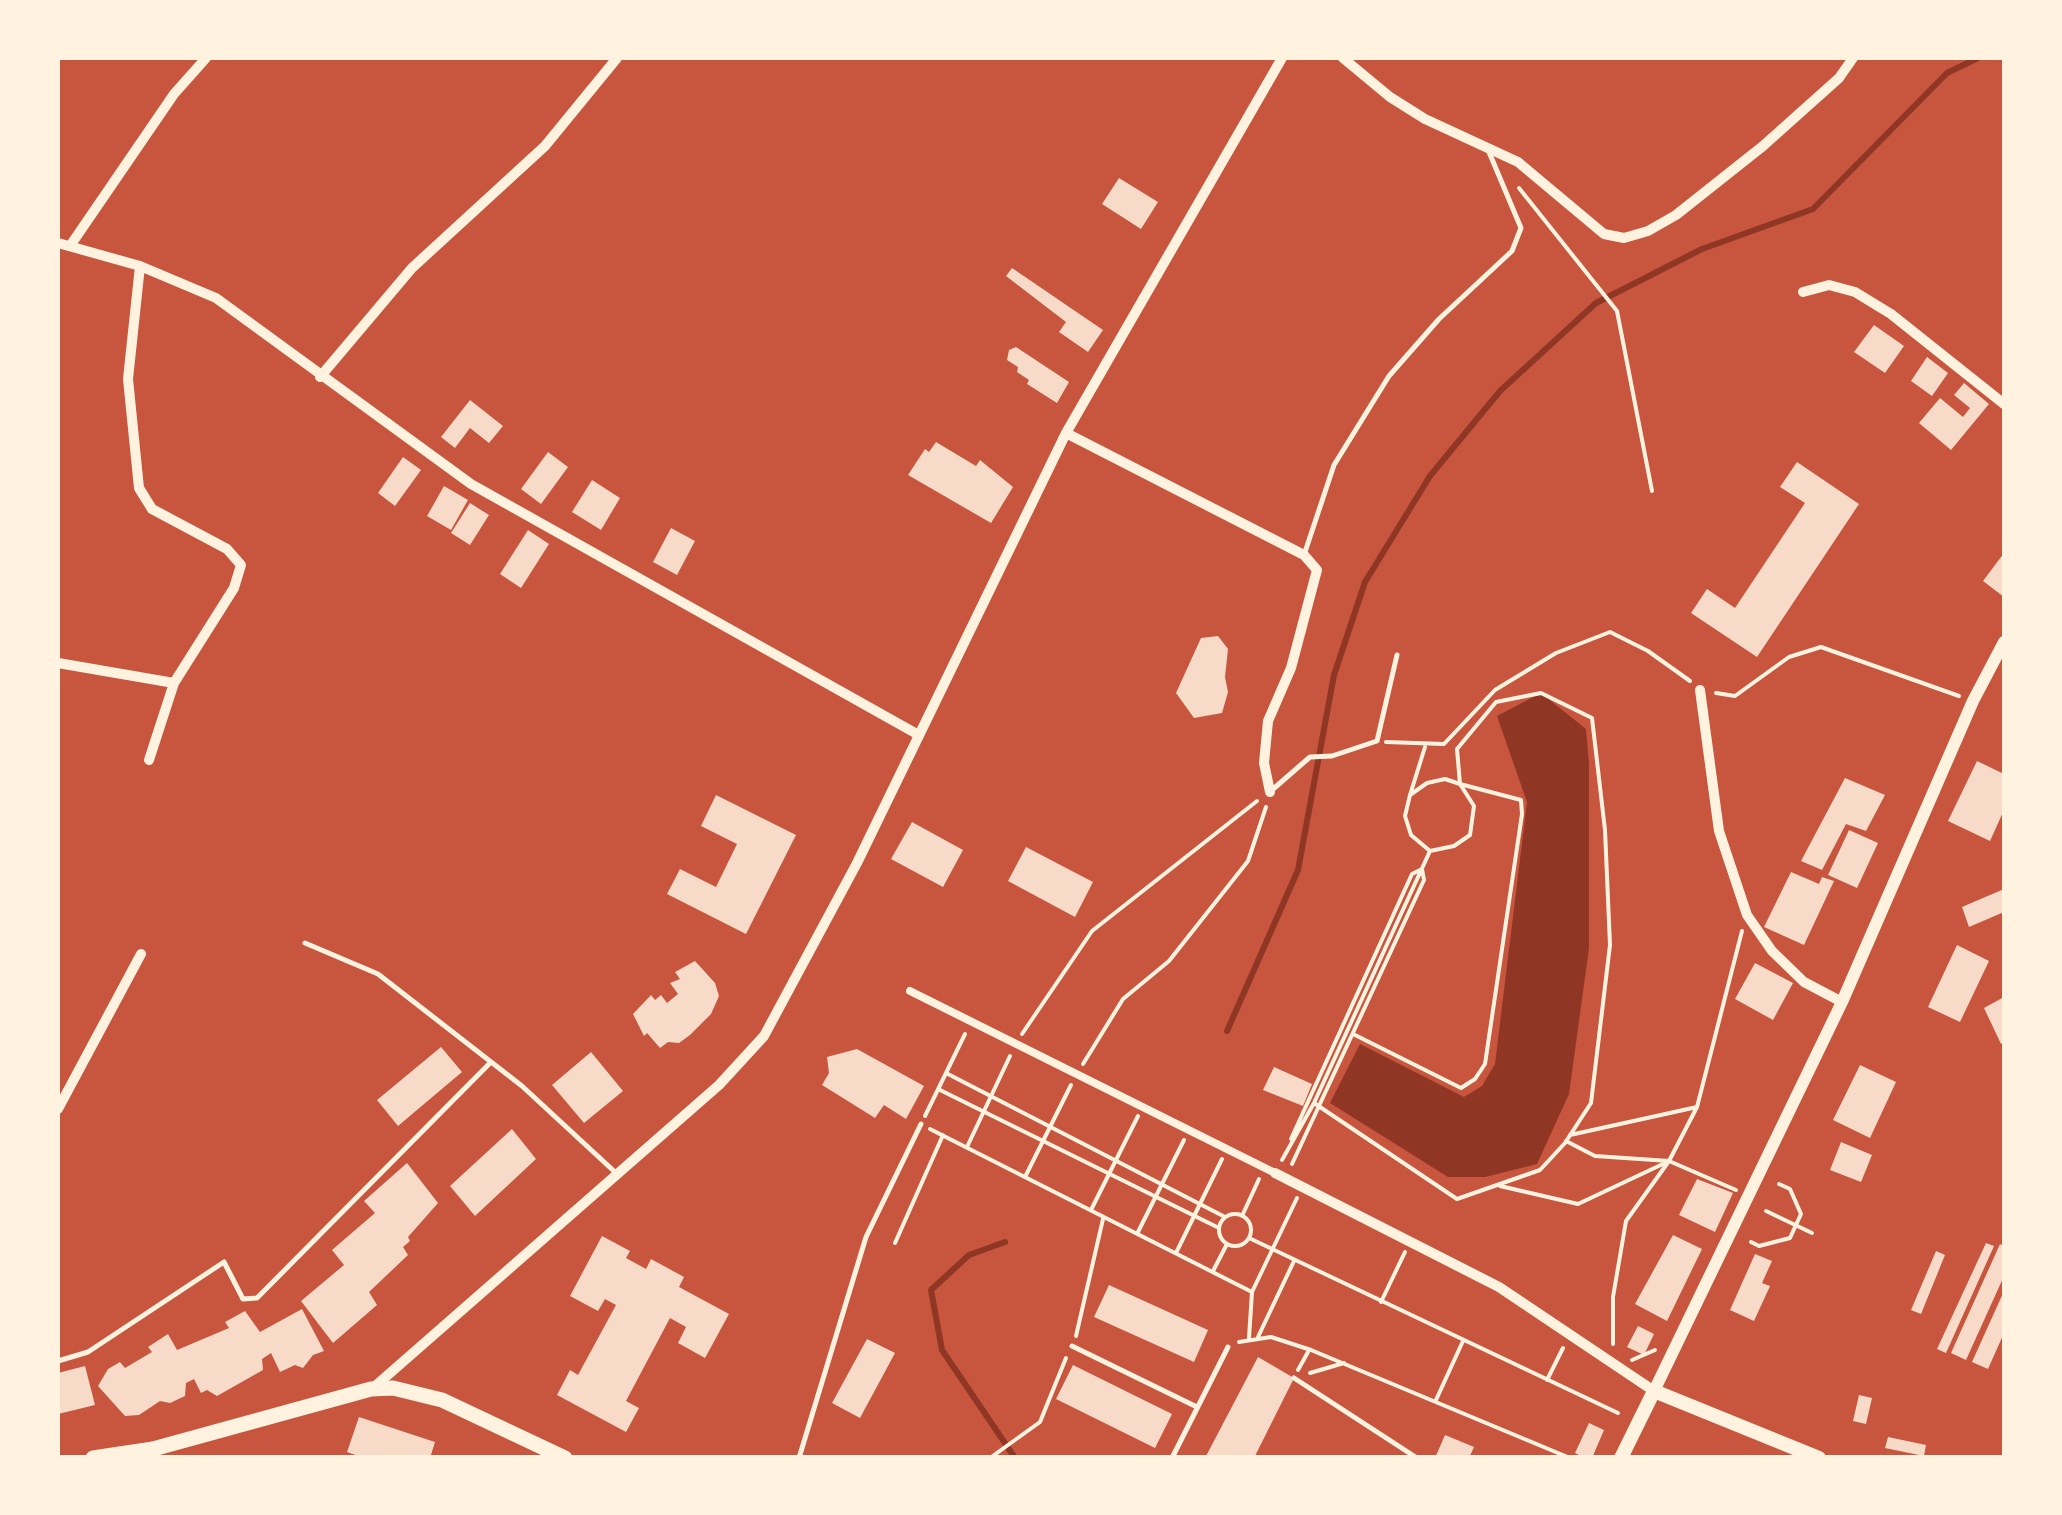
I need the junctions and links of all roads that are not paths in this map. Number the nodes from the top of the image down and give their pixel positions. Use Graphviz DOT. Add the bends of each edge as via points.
graph roads {
  1 [pos="206,58"];
  2 [pos="617,58"];
  3 [pos="1282,58"];
  4 [pos="1343,58"];
  5 [pos="1853,58"];
  6 [pos="1486,148"];
  7 [pos="58,244"];
  8 [pos="70,246"];
  9 [pos="140,266"];
  10 [pos="1803,292"];
  11 [pos="320,377"];
  12 [pos="2004,404"];
  13 [pos="1066,434"];
  14 [pos="1304,554"];
  15 [pos="2004,642"];
  16 [pos="1397,656"];
  17 [pos="1993,661"];
  18 [pos="58,663"];
  19 [pos="2004,673"];
  20 [pos="174,684"];
  21 [pos="1700,690"];
  22 [pos="917,734"];
  23 [pos="149,760"];
  24 [pos="1270,792"];
  25 [pos="306,943"];
  26 [pos="141,954"];
  27 [pos="910,991"];
  28 [pos="1842,1002"];
  29 [pos="491,1062"];
  30 [pos="58,1109"];
  31 [pos="921,1124"];
  32 [pos="616,1173"];
  33 [pos="1275,1173"];
  34 [pos="1072,1346"];
  35 [pos="1228,1348"];
  36 [pos="58,1361"];
  37 [pos="1294,1378"];
  38 [pos="371,1389"];
  39 [pos="1654,1391"];
  40 [pos="1197,1407"];
  41 [pos="539,1452"];
  42 [pos="93,1458"];
  43 [pos="566,1458"];
  44 [pos="799,1458"];
  45 [pos="1172,1458"];
  46 [pos="1416,1458"];
  47 [pos="1620,1458"];
  48 [pos="1819,1458"];
  1 -- 8 [label="street"];
  2 -- 11 [label="street" via="544,146 412,268"];
  3 -- 13 [label="street"];
  4 -- 6 [label="street" via="1402,104"];
  5 -- 6 [label="street" via="1799,116 1676,215 1624,238 1604,234 1518,162"];
  6 -- 14 [label="lane" via="1521,228 1512,251 1439,318 1389,376 1334,464"];
  7 -- 8 [label="street"];
  8 -- 9 [label="street"];
  9 -- 11 [label="street" via="216,298"];
  9 -- 20 [label="street" via="128,379 140,488 152,510 227,549 241,565 234,588"];
  10 -- 12 [label="street" via="1829,285 1855,292"];
  11 -- 22 [label="street" via="471,484"];
  13 -- 14 [label="street"];
  13 -- 22 [label="street"];
  14 -- 24 [label="street" via="1317,570 1291,668 1268,720 1264,764"];
  15 -- 17 [label="street"];
  16 -- 24 [label="lane" via="1377,741 1310,757"];
  17 -- 19 [label="street"];
  17 -- 28 [label="street"];
  18 -- 20 [label="street"];
  20 -- 23 [label="street"];
  21 -- 28 [label="street" via="1719,831 1746,914 1804,982"];
  22 -- 32 [label="street" via="764,1036"];
  25 -- 29 [label="lane" via="378,974"];
  26 -- 30 [label="street"];
  27 -- 33 [label="street"];
  28 -- 39 [label="street"];
  29 -- 32 [label="lane"];
  29 -- 36 [label="lane" via="258,1298 243,1299 224,1262 88,1352"];
  31 -- 44 [label="lane" via="866,1238"];
  32 -- 38 [label="street"];
  33 -- 39 [label="street" via="1499,1287 1615,1358"];
  34 -- 40 [label="lane"];
  35 -- 40 [label="lane"];
  37 -- 46 [label="lane"];
  38 -- 41 [label="main road" via="418,1392"];
  38 -- 42 [label="main road" via="170,1445"];
  39 -- 47 [label="main road"];
  39 -- 48 [label="main road"];
  40 -- 45 [label="lane"];
  41 -- 43 [label="main road"];
}
